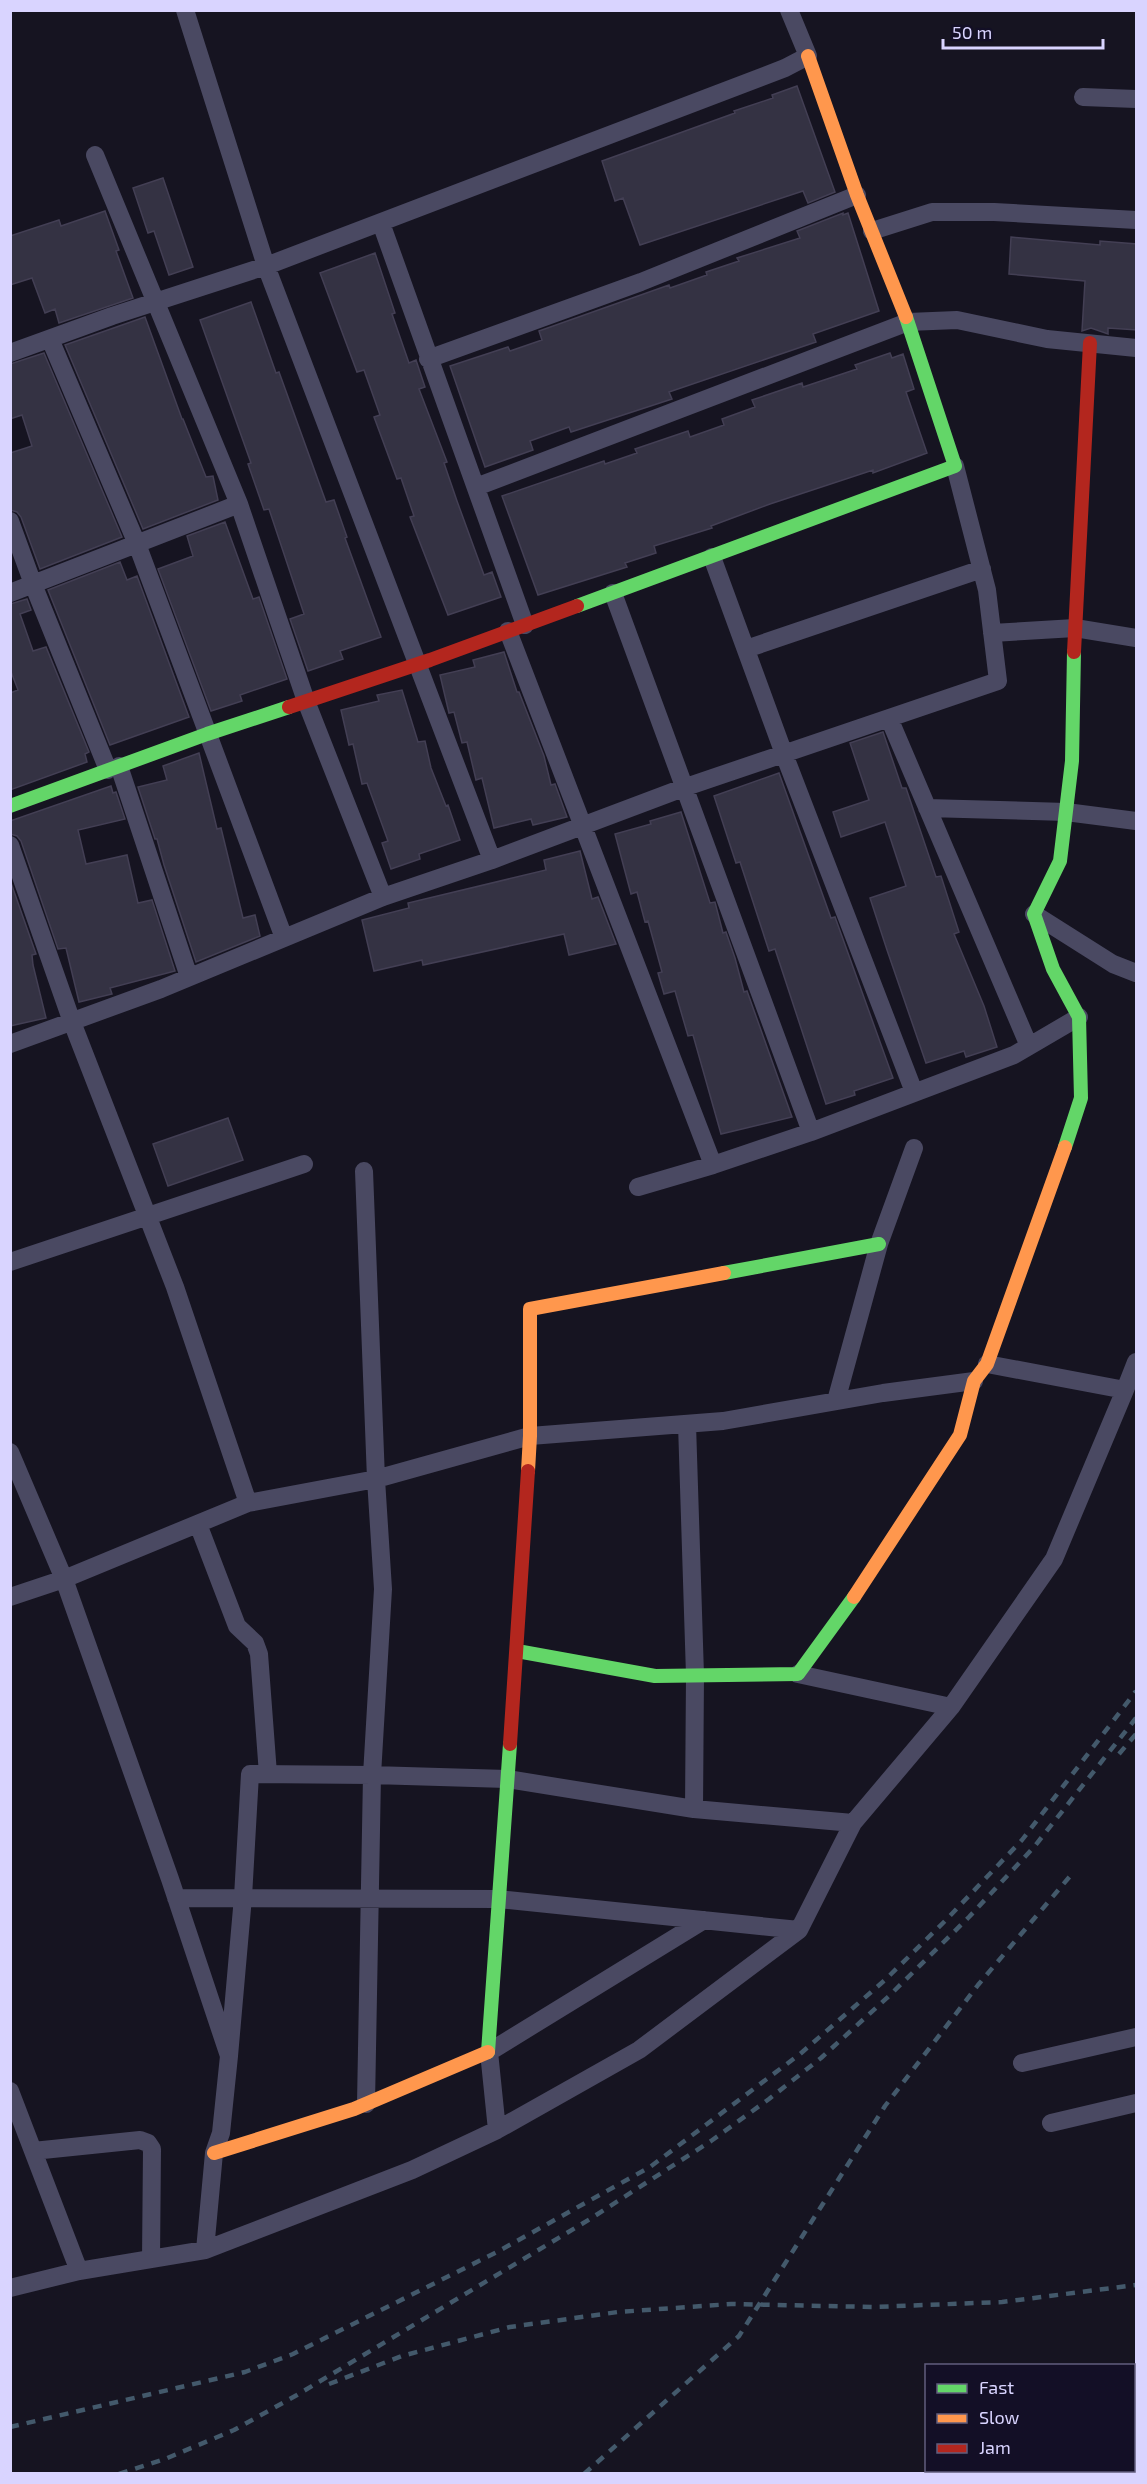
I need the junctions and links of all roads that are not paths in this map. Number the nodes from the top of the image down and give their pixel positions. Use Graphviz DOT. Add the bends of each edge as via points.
graph roads {
  1 [pos="184,10"];
  2 [pos="789,10"];
  3 [pos="808,56"];
  4 [pos="1083,97"];
  5 [pos="1137,99"];
  6 [pos="95,154"];
  7 [pos="857,195"];
  8 [pos="1137,220"];
  9 [pos="381,223"];
  10 [pos="872,231"];
  11 [pos="266,266"];
  12 [pos="156,302"];
  13 [pos="908,322"];
  14 [pos="50,339"];
  15 [pos="1090,343"];
  16 [pos="1137,348"];
  17 [pos="10,353"];
  18 [pos="428,358"];
  19 [pos="955,466"];
  20 [pos="476,487"];
  21 [pos="239,504"];
  22 [pos="10,521"];
  23 [pos="137,544"];
  24 [pos="712,557"];
  25 [pos="982,568"];
  26 [pos="33,584"];
  27 [pos="10,593"];
  28 [pos="613,593"];
  29 [pos="517,628"];
  30 [pos="1075,628"];
  31 [pos="992,633"];
  32 [pos="1137,638"];
  33 [pos="746,649"];
  34 [pos="416,664"];
  35 [pos="306,701"];
  36 [pos="889,718"];
  37 [pos="207,734"];
  38 [pos="784,754"];
  39 [pos="114,768"];
  40 [pos="683,788"];
  41 [pos="10,806"];
  42 [pos="927,808"];
  43 [pos="1066,812"];
  44 [pos="1137,821"];
  45 [pos="582,826"];
  46 [pos="10,845"];
  47 [pos="492,860"];
  48 [pos="383,897"];
  49 [pos="1034,914"];
  50 [pos="284,938"];
  51 [pos="1137,973"];
  52 [pos="189,977"];
  53 [pos="1079,1017"];
  54 [pos="72,1022"];
  55 [pos="10,1044"];
  56 [pos="1029,1046"];
  57 [pos="914,1092"];
  58 [pos="811,1132"];
  59 [pos="915,1148"];
  60 [pos="304,1164"];
  61 [pos="713,1165"];
  62 [pos="364,1171"];
  63 [pos="638,1187"];
  64 [pos="147,1215"];
  65 [pos="879,1244"];
  66 [pos="10,1262"];
  67 [pos="1137,1362"];
  68 [pos="987,1364"];
  69 [pos="974,1381"];
  70 [pos="1125,1390"];
  71 [pos="836,1401"];
  72 [pos="687,1424"];
  73 [pos="530,1436"];
  74 [pos="10,1452"];
  75 [pos="376,1479"];
  76 [pos="248,1503"];
  77 [pos="198,1524"];
  78 [pos="64,1579"];
  79 [pos="10,1597"];
  80 [pos="517,1651"];
  81 [pos="798,1674"];
  82 [pos="694,1675"];
  83 [pos="951,1707"];
  84 [pos="268,1774"];
  85 [pos="372,1775"];
  86 [pos="507,1779"];
  87 [pos="694,1809"];
  88 [pos="854,1823"];
  89 [pos="243,1897"];
  90 [pos="176,1898"];
  91 [pos="370,1898"];
  92 [pos="498,1899"];
  93 [pos="704,1920"];
  94 [pos="799,1930"];
  95 [pos="1137,2037"];
  96 [pos="489,2052"];
  97 [pos="229,2056"];
  98 [pos="1022,2063"];
  99 [pos="10,2091"];
  100 [pos="1137,2103"];
  101 [pos="366,2104"];
  102 [pos="1050,2123"];
  103 [pos="497,2130"];
  104 [pos="33,2151"];
  105 [pos="214,2153"];
  106 [pos="205,2250"];
  107 [pos="150,2259"];
  108 [pos="79,2271"];
  109 [pos="10,2288"];
  1 -- 11 [label="street"];
  2 -- 3 [label="street"];
  3 -- 7 [label="street"];
  3 -- 9 [label="street"];
  4 -- 5 [label="street"];
  6 -- 12 [label="street"];
  7 -- 10 [label="street"];
  7 -- 18 [label="street" via="641,282"];
  8 -- 10 [label="street" via="932,212"];
  9 -- 11 [label="street"];
  9 -- 18 [label="street"];
  10 -- 13 [label="street"];
  11 -- 12 [label="street"];
  11 -- 34 [label="street"];
  12 -- 14 [label="street"];
  12 -- 21 [label="street"];
  13 -- 15 [label="street" via="957,320 1047,339"];
  13 -- 19 [label="street"];
  13 -- 20 [label="street"];
  14 -- 17 [label="street"];
  14 -- 23 [label="street"];
  15 -- 16 [label="street"];
  15 -- 30 [label="street"];
  18 -- 20 [label="street"];
  19 -- 24 [label="street"];
  19 -- 25 [label="street"];
  20 -- 29 [label="street"];
  21 -- 23 [label="street"];
  21 -- 35 [label="street"];
  22 -- 26 [label="street"];
  23 -- 26 [label="street"];
  23 -- 37 [label="street"];
  24 -- 28 [label="street"];
  24 -- 33 [label="street"];
  25 -- 31 [label="street"];
  25 -- 33 [label="street"];
  26 -- 27 [label="street"];
  26 -- 39 [label="street"];
  28 -- 29 [label="street"];
  28 -- 40 [label="street"];
  29 -- 34 [label="street"];
  29 -- 45 [label="street"];
  30 -- 31 [label="street"];
  30 -- 32 [label="street"];
  30 -- 43 [label="street" via="1072,761"];
  31 -- 36 [label="street" via="998,681"];
  33 -- 38 [label="street"];
  34 -- 35 [label="street"];
  34 -- 47 [label="street"];
  35 -- 37 [label="street"];
  35 -- 48 [label="street"];
  36 -- 38 [label="street"];
  36 -- 42 [label="street"];
  37 -- 39 [label="street"];
  37 -- 50 [label="street"];
  38 -- 40 [label="street"];
  38 -- 57 [label="street"];
  39 -- 41 [label="street"];
  39 -- 52 [label="street"];
  40 -- 45 [label="street"];
  40 -- 58 [label="street"];
  42 -- 43 [label="street"];
  42 -- 56 [label="street"];
  43 -- 44 [label="street"];
  43 -- 49 [label="street" via="1060,861"];
  45 -- 47 [label="street"];
  45 -- 61 [label="street"];
  46 -- 54 [label="street"];
  47 -- 48 [label="street"];
  48 -- 50 [label="street"];
  49 -- 51 [label="street" via="1113,964"];
  49 -- 53 [label="street" via="1053,969"];
  50 -- 52 [label="street"];
  52 -- 54 [label="street"];
  53 -- 56 [label="street"];
  53 -- 68 [label="street" via="1081,1098"];
  54 -- 55 [label="street"];
  54 -- 64 [label="street"];
  56 -- 57 [label="street"];
  57 -- 58 [label="street"];
  58 -- 61 [label="street"];
  59 -- 65 [label="street"];
  60 -- 64 [label="street"];
  61 -- 63 [label="street"];
  62 -- 75 [label="street"];
  64 -- 66 [label="street"];
  64 -- 76 [label="street"];
  65 -- 71 [label="street"];
  65 -- 73 [label="street" via="530,1309"];
  67 -- 70 [label="street"];
  68 -- 69 [label="street"];
  68 -- 70 [label="street"];
  69 -- 71 [label="street"];
  69 -- 81 [label="street" via="960,1435 833,1629"];
  70 -- 83 [label="street" via="1054,1559"];
  71 -- 72 [label="street"];
  72 -- 73 [label="street"];
  72 -- 82 [label="street"];
  73 -- 75 [label="street"];
  73 -- 80 [label="street"];
  74 -- 78 [label="street"];
  75 -- 76 [label="street"];
  75 -- 85 [label="street" via="383,1590"];
  76 -- 77 [label="street"];
  77 -- 78 [label="street"];
  77 -- 84 [label="street" via="237,1626 255,1643 259,1654"];
  78 -- 79 [label="street"];
  78 -- 90 [label="street"];
  80 -- 82 [label="street" via="655,1676"];
  80 -- 86 [label="street"];
  81 -- 82 [label="street"];
  81 -- 83 [label="street"];
  82 -- 87 [label="street"];
  83 -- 88 [label="street"];
  84 -- 85 [label="street"];
  84 -- 89 [label="street" via="250,1774"];
  85 -- 86 [label="street"];
  85 -- 91 [label="street"];
  86 -- 87 [label="street"];
  86 -- 92 [label="street"];
  87 -- 88 [label="street"];
  88 -- 94 [label="street"];
  89 -- 90 [label="street"];
  89 -- 91 [label="street"];
  89 -- 97 [label="street"];
  90 -- 97 [label="street"];
  91 -- 92 [label="street"];
  91 -- 101 [label="street"];
  92 -- 93 [label="street"];
  92 -- 96 [label="street"];
  93 -- 94 [label="street"];
  93 -- 96 [label="street"];
  94 -- 103 [label="street" via="639,2050"];
  95 -- 98 [label="street"];
  96 -- 101 [label="street"];
  96 -- 103 [label="street"];
  97 -- 105 [label="street" via="221,2133"];
  99 -- 104 [label="street"];
  100 -- 102 [label="street"];
  101 -- 105 [label="street"];
  103 -- 106 [label="street" via="412,2170"];
  104 -- 107 [label="street" via="140,2140 148,2143 152,2149"];
  104 -- 108 [label="street"];
  105 -- 106 [label="street"];
  106 -- 107 [label="street"];
  107 -- 108 [label="street"];
  108 -- 109 [label="street"];
}
